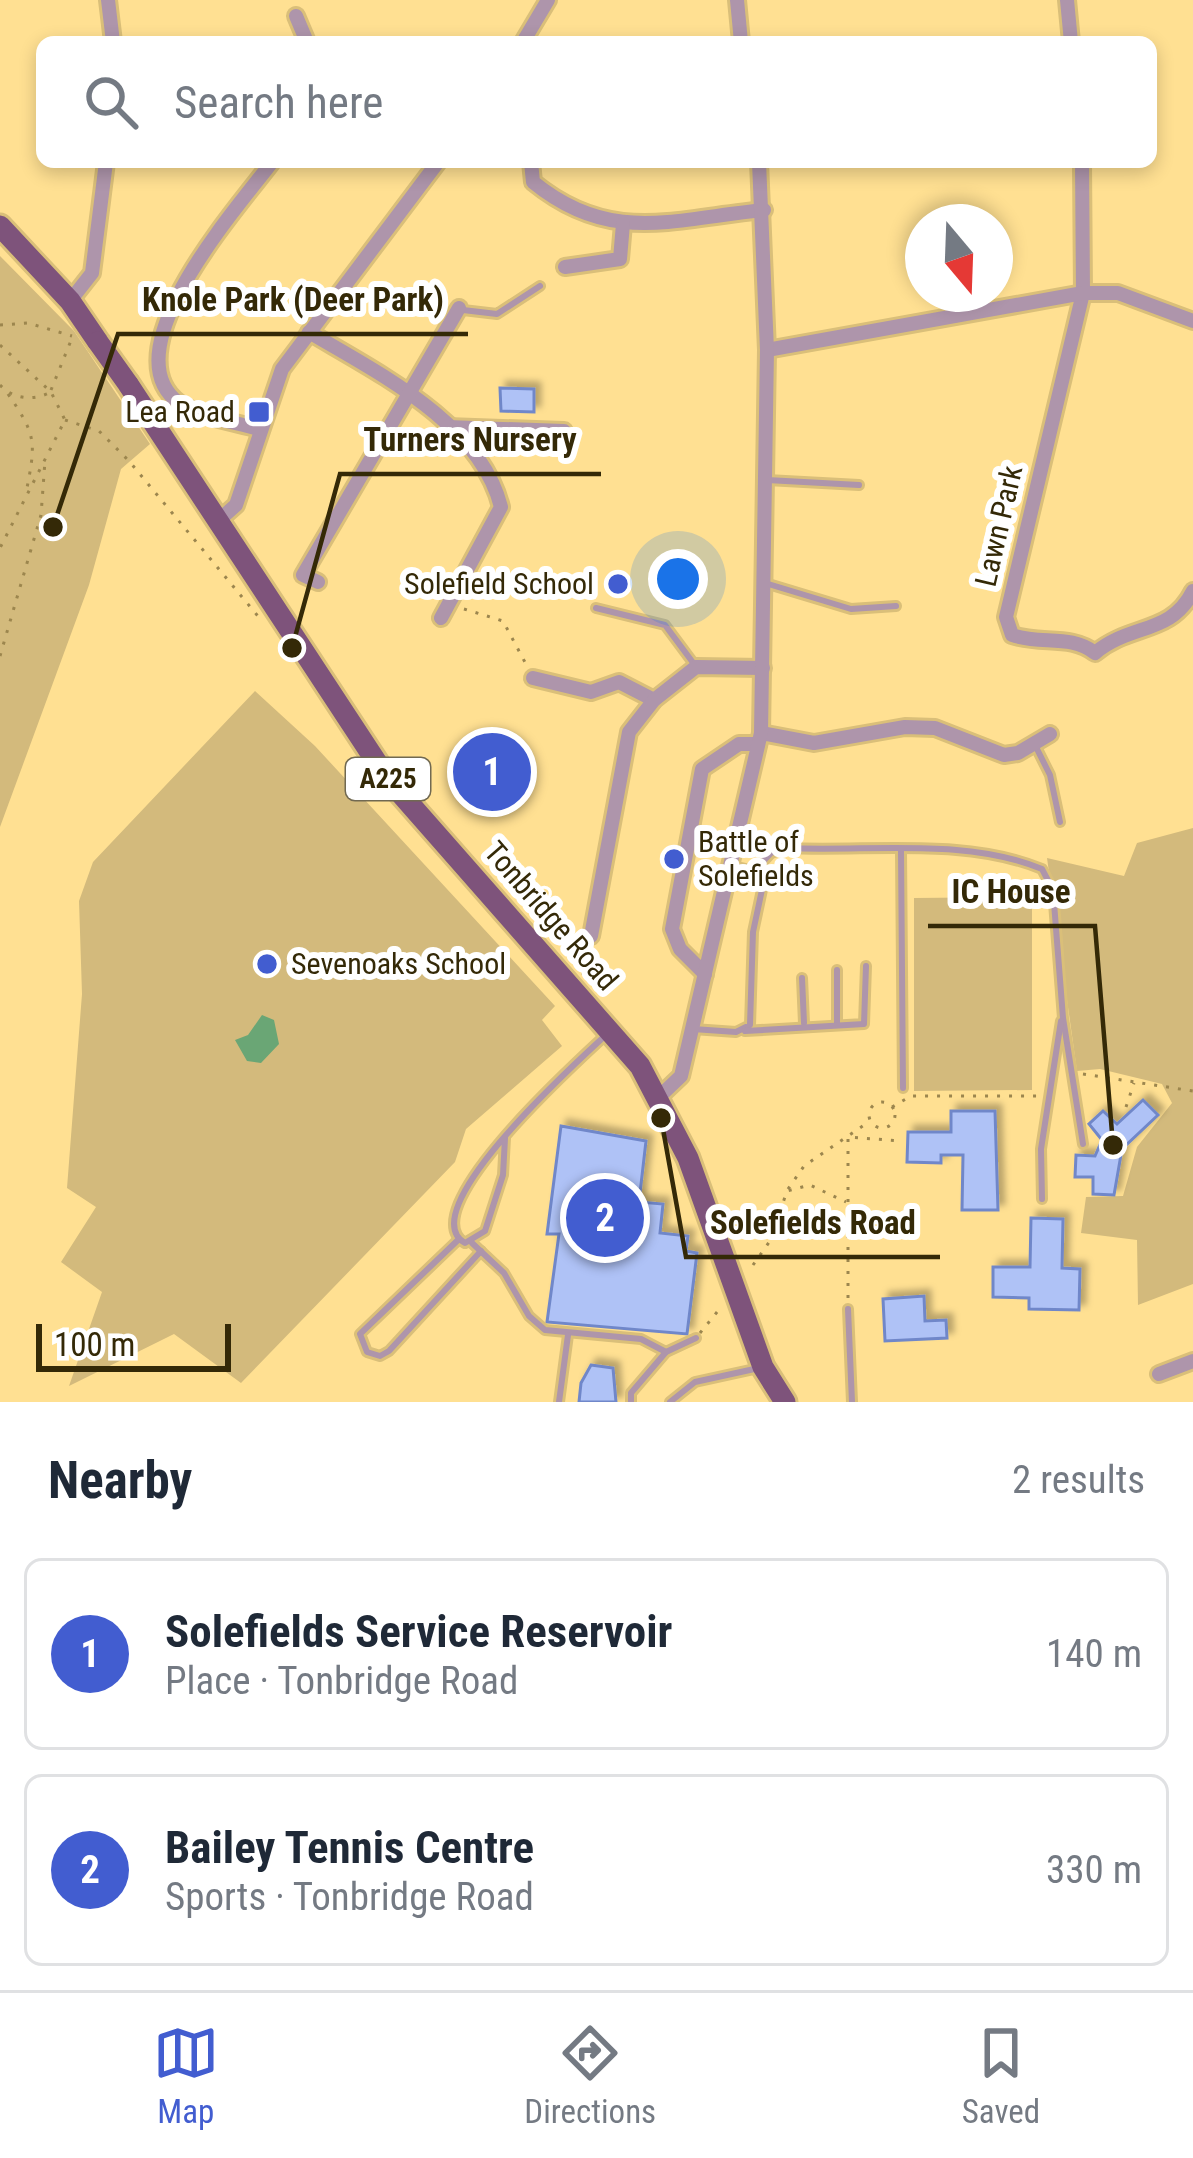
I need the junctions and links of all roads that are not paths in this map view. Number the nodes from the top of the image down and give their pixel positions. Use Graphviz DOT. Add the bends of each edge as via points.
graph roads {
  1 [pos="107,0"];
  2 [pos="548,0"];
  3 [pos="737,0"];
  4 [pos="1067,0"];
  5 [pos="296,16"];
  6 [pos="112,36"];
  7 [pos="304,36"];
  8 [pos="527,36"];
  9 [pos="740,36"];
  10 [pos="1070,36"];
  11 [pos="105,168"];
  12 [pos="268,168"];
  13 [pos="433,168"];
  14 [pos="532,168"];
  15 [pos="760,168"];
  16 [pos="1082,168"];
  17 [pos="764,211"];
  18 [pos="623,224"];
  19 [pos="0,226"];
  20 [pos="565,267"];
  21 [pos="540,286"];
  22 [pos="1083,293"];
  23 [pos="459,308"];
  24 [pos="74,318"];
  25 [pos="1193,321"];
  26 [pos="309,332"];
  27 [pos="767,350"];
  28 [pos="412,393"];
  29 [pos="446,427"];
  30 [pos="259,429"];
  31 [pos="564,431"];
  32 [pos="766,480"];
  33 [pos="860,485"];
  34 [pos="218,521"];
  35 [pos="318,582"];
  36 [pos="766,583"];
  37 [pos="1193,591"];
  38 [pos="896,606"];
  39 [pos="596,608"];
  40 [pos="441,618"];
  41 [pos="696,667"];
  42 [pos="763,668"];
  43 [pos="533,678"];
  44 [pos="654,700"];
  45 [pos="1050,734"];
  46 [pos="760,738"];
  47 [pos="1035,746"];
  48 [pos="1060,823"];
  49 [pos="901,851"];
  50 [pos="733,866"];
  51 [pos="754,872"];
  52 [pos="591,936"];
  53 [pos="866,966"];
  54 [pos="837,970"];
  55 [pos="705,974"];
  56 [pos="802,978"];
  57 [pos="1063,1018"];
  58 [pos="804,1024"];
  59 [pos="838,1025"];
  60 [pos="694,1029"];
  61 [pos="610,1030"];
  62 [pos="742,1031"];
  63 [pos="902,1046"];
  64 [pos="892,1050"];
  65 [pos="902,1088"];
  66 [pos="659,1097"];
  67 [pos="506,1138"];
  68 [pos="1083,1144"];
  69 [pos="1042,1199"];
  70 [pos="458,1240"];
  71 [pos="472,1243"];
  72 [pos="481,1251"];
  73 [pos="848,1309"];
  74 [pos="568,1335"];
  75 [pos="696,1338"];
  76 [pos="666,1352"];
  77 [pos="1193,1361"];
  78 [pos="763,1367"];
  79 [pos="1160,1374"];
  80 [pos="559,1402"];
  81 [pos="631,1402"];
  82 [pos="670,1402"];
  83 [pos="785,1402"];
  84 [pos="852,1402"];
  1 -- 6 [label="street"];
  2 -- 8 [label="street"];
  3 -- 9 [label="street"];
  4 -- 10 [label="street"];
  5 -- 7 [label="street"];
  11 -- 24 [label="street" via="92,273"];
  12 -- 30 [label="street" via="165,315 158,346 159,375 181,404"];
  13 -- 26 [label="street"];
  14 -- 18 [label="street" via="533,182 583,217"];
  15 -- 17 [label="street"];
  16 -- 22 [label="street"];
  17 -- 18 [label="street"];
  17 -- 27 [label="street"];
  18 -- 20 [label="street" via="620,259"];
  19 -- 24 [label="main road, A225"];
  21 -- 23 [label="lane" via="497,314"];
  22 -- 25 [label="street" via="1118,293"];
  22 -- 27 [label="street"];
  22 -- 37 [label="street, Lawn Park" via="1011,588 1012,635 1081,642 1095,653 1150,622 1181,615"];
  23 -- 28 [label="street"];
  24 -- 34 [label="main road, Tonbridge Road / A225, bridge"];
  26 -- 28 [label="street"];
  26 -- 30 [label="street" via="282,369"];
  27 -- 32 [label="street"];
  28 -- 29 [label="street"];
  28 -- 35 [label="street" via="299,573"];
  29 -- 31 [label="street"];
  29 -- 40 [label="street" via="494,481 501,507"];
  30 -- 34 [label="street" via="236,505"];
  32 -- 33 [label="lane"];
  32 -- 36 [label="street"];
  34 -- 61 [label="main road, Tonbridge Road / A225" via="387,778"];
  36 -- 38 [label="lane" via="851,610"];
  36 -- 42 [label="street"];
  39 -- 41 [label="lane" via="665,626"];
  41 -- 42 [label="street"];
  41 -- 44 [label="street"];
  42 -- 46 [label="street"];
  43 -- 44 [label="street" via="592,692 619,682"];
  44 -- 52 [label="street" via="629,732"];
  45 -- 47 [label="street"];
  46 -- 47 [label="street" via="814,743 920,728 1004,754"];
  46 -- 50 [label="street"];
  46 -- 55 [label="street" via="723,752 700,777 672,929"];
  47 -- 48 [label="lane"];
  49 -- 51 [label="lane" via="786,848"];
  49 -- 57 [label="lane" via="994,855 1042,869 1053,890"];
  49 -- 63 [label="lane"];
  50 -- 51 [label="lane"];
  50 -- 55 [label="street"];
  51 -- 62 [label="lane" via="762,891 751,1019"];
  53 -- 59 [label="lane" via="867,1019"];
  54 -- 59 [label="lane"];
  55 -- 60 [label="street"];
  56 -- 58 [label="lane"];
  57 -- 68 [label="lane"];
  57 -- 69 [label="lane" via="1041,1150"];
  58 -- 59 [label="lane"];
  58 -- 62 [label="lane"];
  60 -- 62 [label="lane"];
  60 -- 66 [label="street" via="681,1076"];
  61 -- 66 [label="main road, Tonbridge Road / A225"];
  61 -- 67 [label="lane"];
  63 -- 64 [label="lane"];
  63 -- 65 [label="lane"];
  66 -- 78 [label="main road, Tonbridge Road / A225"];
  67 -- 70 [label="lane" via="458,1197 451,1218"];
  67 -- 71 [label="lane" via="500,1189 485,1231"];
  70 -- 71 [label="lane"];
  70 -- 72 [label="lane" via="360,1334 367,1352 389,1352"];
  71 -- 72 [label="lane"];
  72 -- 74 [label="lane" via="535,1322"];
  73 -- 84 [label="lane"];
  74 -- 76 [label="lane" via="641,1339"];
  74 -- 80 [label="lane"];
  75 -- 76 [label="lane"];
  76 -- 81 [label="lane"];
  77 -- 79 [label="street"];
  78 -- 82 [label="lane" via="695,1382"];
  78 -- 83 [label="main road, Tonbridge Road / A225"];
}
